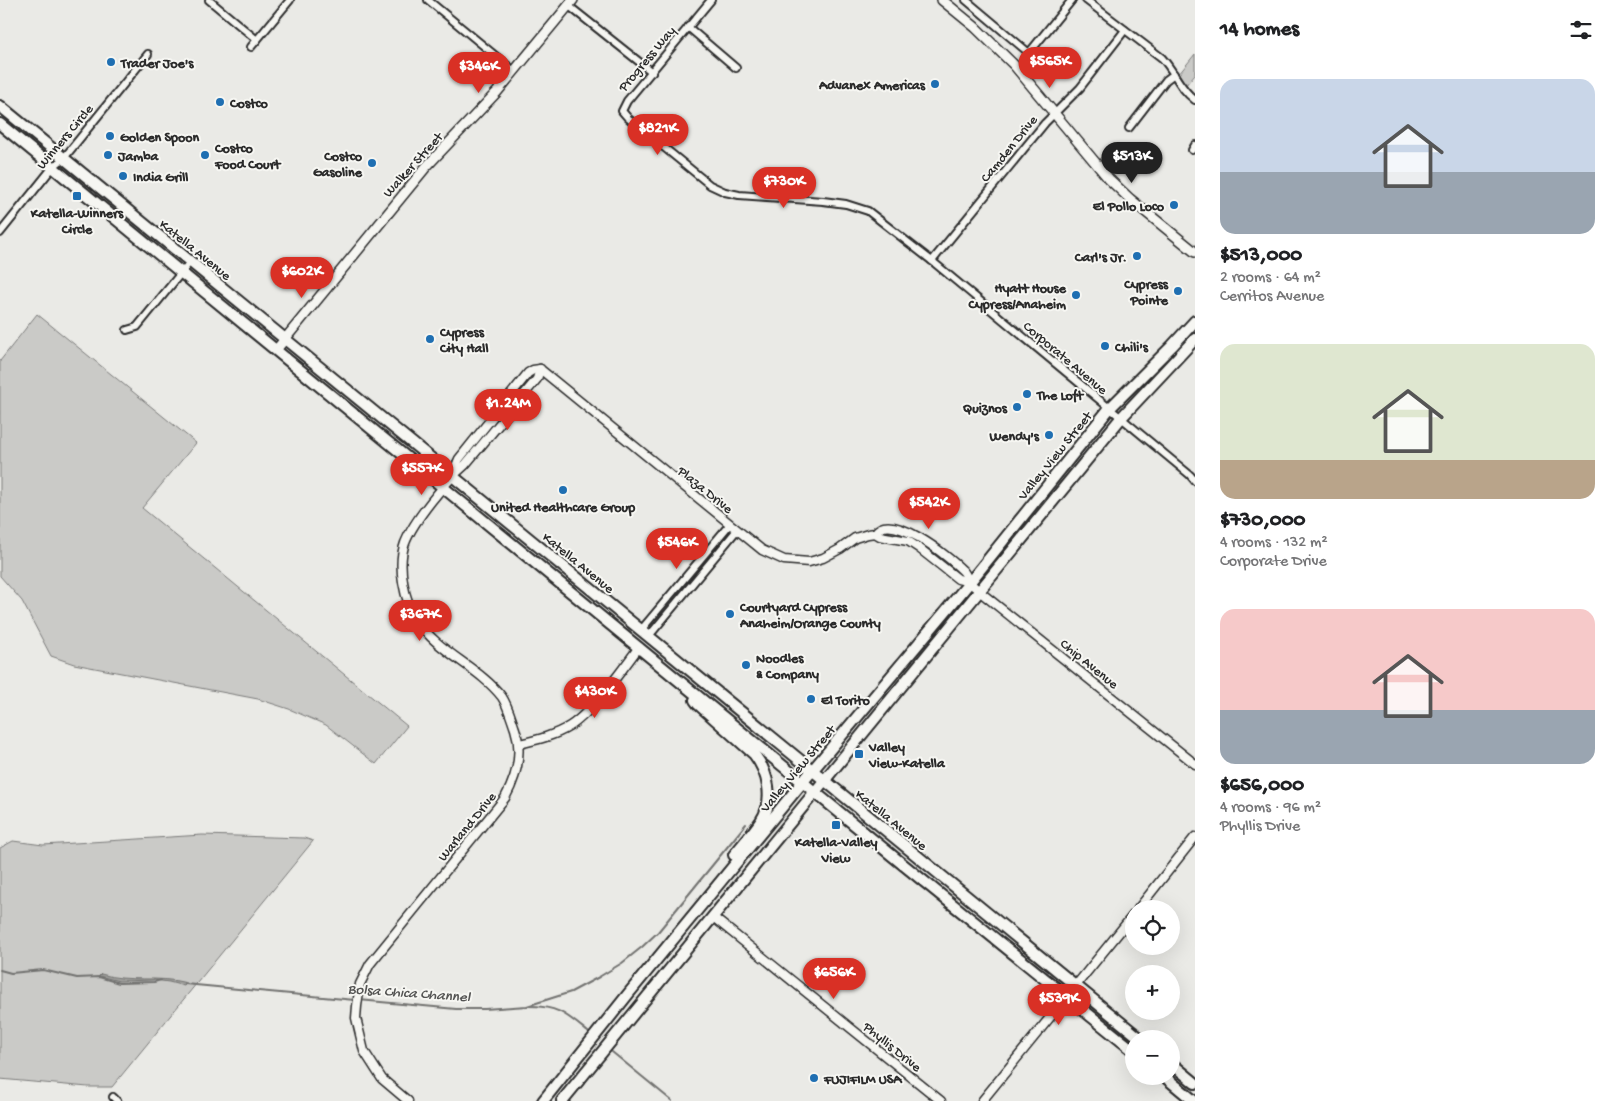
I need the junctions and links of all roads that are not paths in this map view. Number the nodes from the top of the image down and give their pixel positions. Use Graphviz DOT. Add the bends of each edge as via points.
graph roads {
  1 [pos="209,0"];
  2 [pos="290,0"];
  3 [pos="428,0"];
  4 [pos="711,0"];
  5 [pos="942,0"];
  6 [pos="966,0"];
  7 [pos="1072,0"];
  8 [pos="1086,0"];
  9 [pos="571,3"];
  10 [pos="688,27"];
  11 [pos="1125,30"];
  12 [pos="257,40"];
  13 [pos="251,47"];
  14 [pos="148,54"];
  15 [pos="736,68"];
  16 [pos="514,71"];
  17 [pos="652,72"];
  18 [pos="1174,74"];
  19 [pos="1195,100"];
  20 [pos="0,106"];
  21 [pos="1054,113"];
  22 [pos="0,124"];
  23 [pos="1128,128"];
  24 [pos="64,158"];
  25 [pos="54,168"];
  26 [pos="868,211"];
  27 [pos="0,233"];
  28 [pos="1195,252"];
  29 [pos="932,261"];
  30 [pos="190,262"];
  31 [pos="181,272"];
  32 [pos="1195,321"];
  33 [pos="127,330"];
  34 [pos="284,339"];
  35 [pos="1195,340"];
  36 [pos="276,350"];
  37 [pos="540,369"];
  38 [pos="1109,409"];
  39 [pos="1120,418"];
  40 [pos="452,476"];
  41 [pos="1195,481"];
  42 [pos="443,486"];
  43 [pos="730,524"];
  44 [pos="737,530"];
  45 [pos="970,582"];
  46 [pos="979,591"];
  47 [pos="645,633"];
  48 [pos="627,638"];
  49 [pos="639,647"];
  50 [pos="664,649"];
  51 [pos="685,684"];
  52 [pos="519,744"];
  53 [pos="1195,764"];
  54 [pos="812,771"];
  55 [pos="824,781"];
  56 [pos="803,782"];
  57 [pos="815,792"];
  58 [pos="1195,837"];
  59 [pos="1145,900"];
  60 [pos="705,901"];
  61 [pos="713,917"];
  62 [pos="1125,925"];
  63 [pos="1076,986"];
  64 [pos="1068,997"];
  65 [pos="1130,1030"];
  66 [pos="1125,1044"];
  67 [pos="1180,1070"];
  68 [pos="1195,1083"];
  69 [pos="1175,1085"];
  70 [pos="408,1101"];
  71 [pos="543,1101"];
  72 [pos="562,1101"];
  73 [pos="941,1101"];
  74 [pos="982,1101"];
  75 [pos="1194,1101"];
  1 -- 12 [label="street"];
  2 -- 12 [label="street"];
  3 -- 16 [label="street"];
  4 -- 10 [label="street, Progress Way"];
  5 -- 21 [label="main road" via="998,48"];
  6 -- 7 [label="street" via="1029,53"];
  8 -- 11 [label="street"];
  9 -- 16 [label="main road, Walker Street"];
  9 -- 17 [label="street"];
  10 -- 15 [label="street"];
  10 -- 17 [label="street, Progress Way"];
  11 -- 18 [label="street" via="1162,58"];
  11 -- 21 [label="street, Camden Drive" via="1080,88"];
  12 -- 13 [label="street"];
  14 -- 24 [label="street, Winners Circle"];
  16 -- 34 [label="main road, Walker Street" via="426,167"];
  17 -- 26 [label="street, Progress Way" via="622,111 710,185 739,195 846,204"];
  18 -- 19 [label="street" via="1182,89"];
  18 -- 23 [label="street"];
  20 -- 24 [label="main road, Katella Avenue"];
  21 -- 28 [label="main road" via="1109,179"];
  21 -- 29 [label="street, Camden Drive"];
  22 -- 25 [label="main road, Katella Avenue"];
  24 -- 25 [label="street, Winners Circle"];
  24 -- 30 [label="main road, Katella Avenue"];
  25 -- 27 [label="street, Winners Circle"];
  25 -- 31 [label="main road, Katella Avenue"];
  26 -- 29 [label="street, Corporate Avenue"];
  29 -- 38 [label="street, Corporate Avenue"];
  30 -- 31 [label="street"];
  30 -- 34 [label="main road, Katella Avenue"];
  31 -- 33 [label="street" via="137,327"];
  31 -- 36 [label="main road, Katella Avenue"];
  32 -- 38 [label="main road, Valley View Street"];
  34 -- 36 [label="main road, Walker Street"];
  34 -- 40 [label="main road, Katella Avenue"];
  35 -- 39 [label="main road, Valley View Street"];
  36 -- 42 [label="main road, Katella Avenue"];
  37 -- 40 [label="street, Warland Drive" via="531,387"];
  37 -- 43 [label="street, Plaza Drive"];
  38 -- 39 [label="street, Corporate Avenue"];
  38 -- 45 [label="main road, Valley View Street"];
  39 -- 41 [label="street, Corporate Avenue"];
  39 -- 46 [label="main road, Valley View Street"];
  40 -- 42 [label="street, Warland Drive"];
  40 -- 47 [label="main road, Katella Avenue"];
  42 -- 48 [label="main road, Katella Avenue"];
  42 -- 52 [label="street, Warland Drive" via="414,525 405,544 402,580 410,608 432,637 503,698"];
  43 -- 44 [label="street, Plaza Drive"];
  43 -- 47 [label="street"];
  44 -- 45 [label="street, Plaza Drive" via="772,556 809,562 823,558 855,538 886,527 912,533 925,540 963,570"];
  44 -- 47 [label="street"];
  45 -- 46 [label="street, Chip Avenue"];
  45 -- 54 [label="main road, Valley View Street"];
  46 -- 53 [label="street, Chip Avenue"];
  46 -- 55 [label="main road, Valley View Street"];
  47 -- 48 [label="main road" via="644,640"];
  47 -- 50 [label="main road, Katella Avenue"];
  48 -- 49 [label="main road, Katella Avenue"];
  49 -- 50 [label="main road"];
  49 -- 51 [label="main road, Katella Avenue"];
  49 -- 52 [label="street" via="578,721 545,738"];
  50 -- 54 [label="main road, Katella Avenue"];
  51 -- 56 [label="main road, Katella Avenue"];
  51 -- 60 [label="main road" via="698,704 754,754 763,767 768,786 768,804 762,820 709,889"];
  52 -- 70 [label="street, Warland Drive" via="515,777 505,798 370,964 363,977 356,1018 364,1051 382,1079"];
  54 -- 55 [label="main road, Katella Avenue"];
  54 -- 56 [label="main road, Valley View Street"];
  55 -- 57 [label="main road, Valley View Street"];
  55 -- 63 [label="main road, Katella Avenue"];
  56 -- 57 [label="main road, Katella Avenue"];
  56 -- 60 [label="main road, Valley View Street"];
  57 -- 61 [label="main road, Valley View Street"];
  57 -- 64 [label="main road, Katella Avenue"];
  58 -- 59 [label="street"];
  60 -- 71 [label="main road, Valley View Street"];
  61 -- 72 [label="main road, Valley View Street"];
  61 -- 73 [label="street, Phyllis Drive"];
  62 -- 63 [label="street"];
  63 -- 64 [label="street"];
  63 -- 65 [label="main road, Katella Avenue"];
  64 -- 66 [label="main road, Katella Avenue"];
  64 -- 74 [label="street"];
  67 -- 68 [label="main road"];
  69 -- 75 [label="main road"];
}
